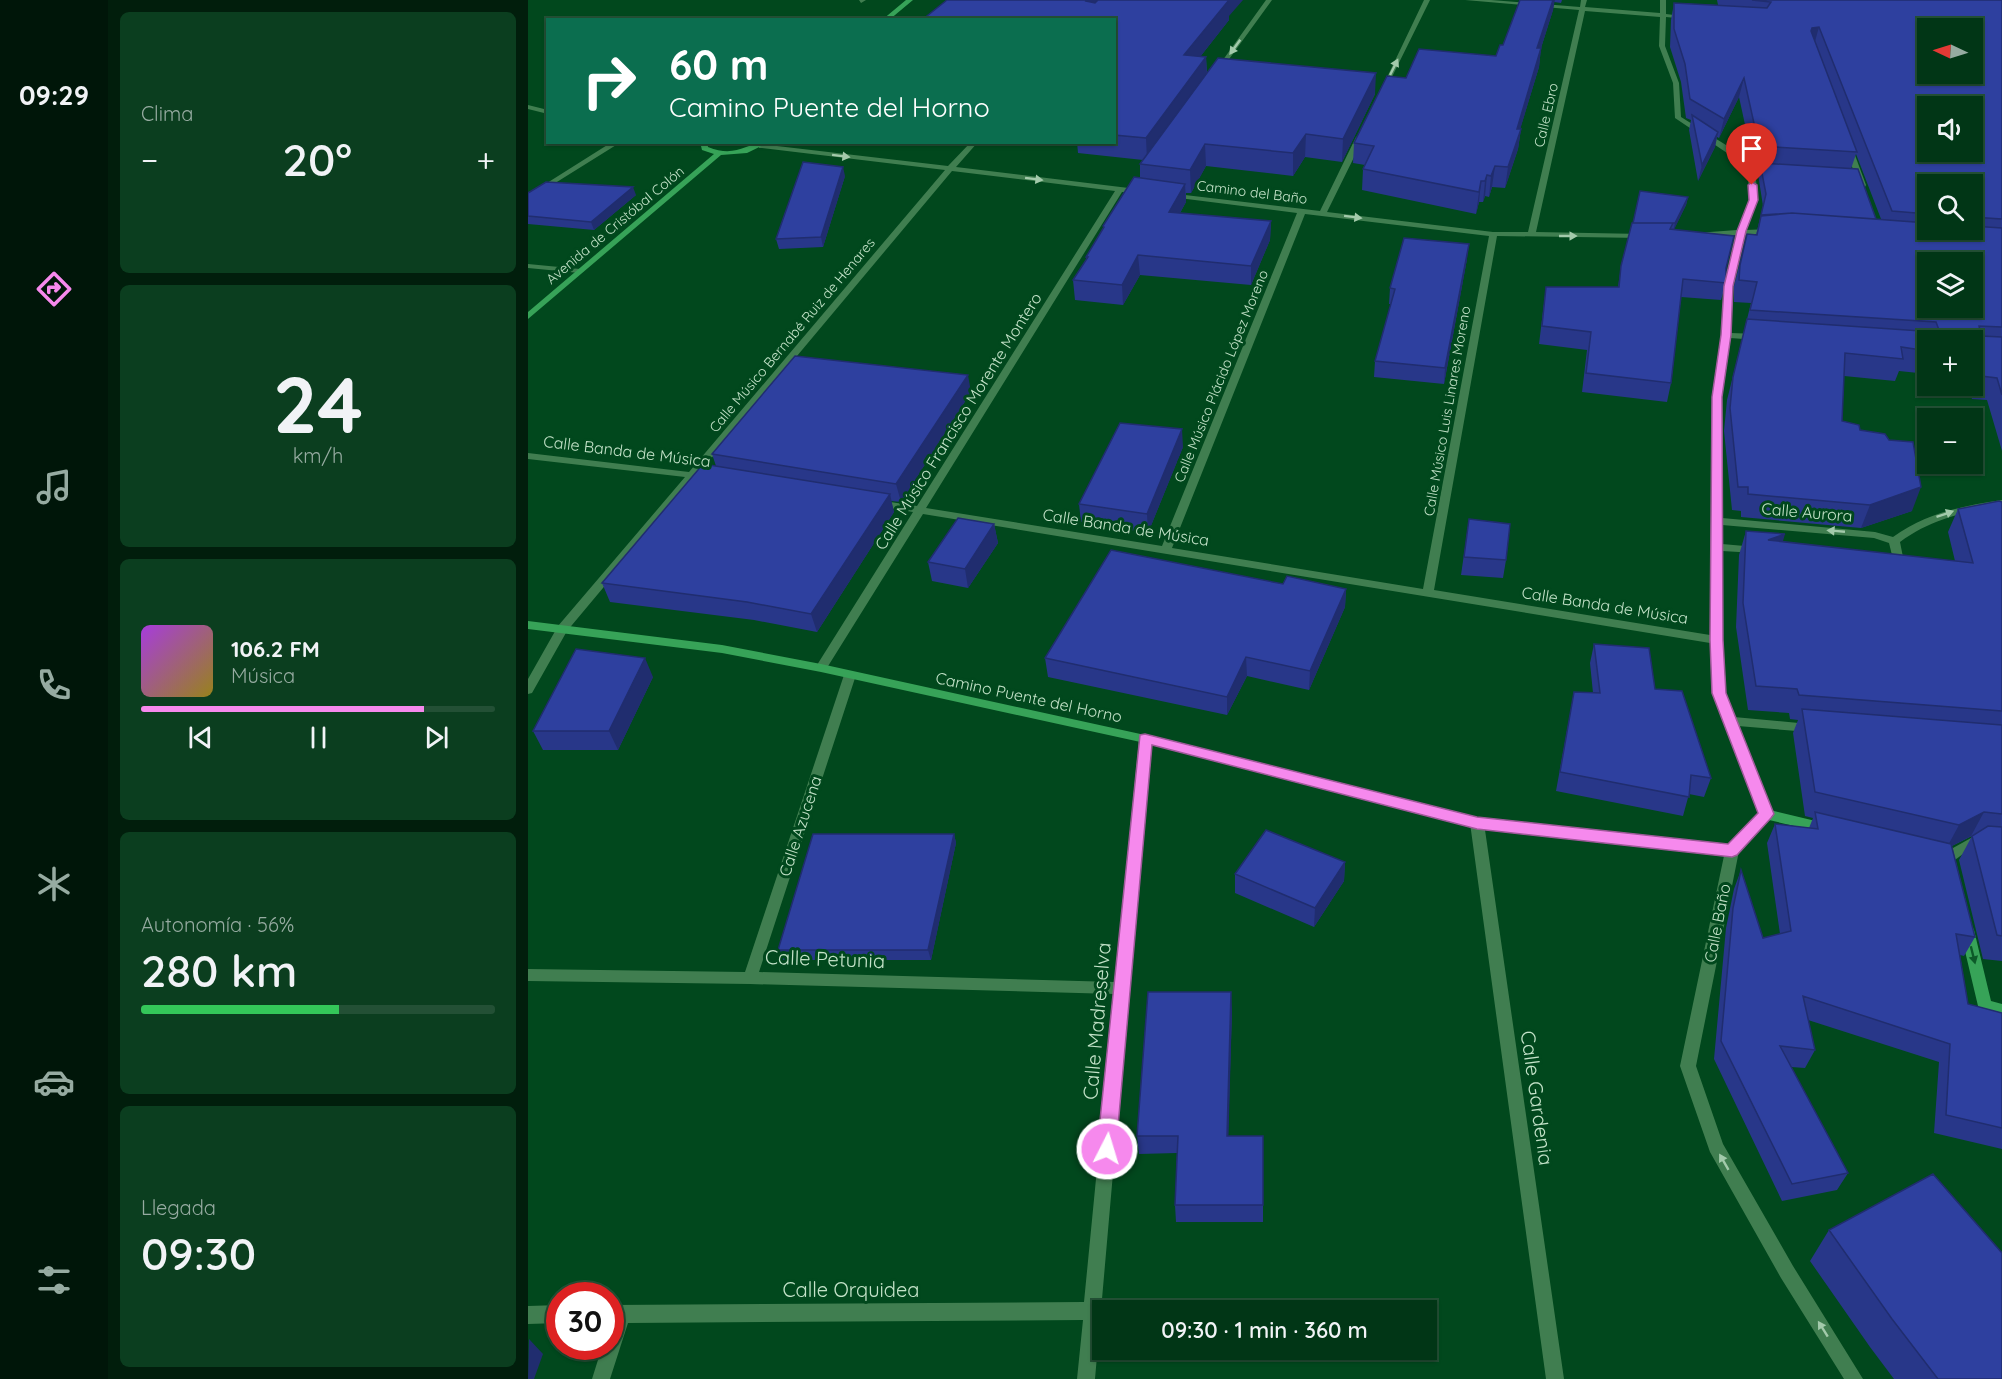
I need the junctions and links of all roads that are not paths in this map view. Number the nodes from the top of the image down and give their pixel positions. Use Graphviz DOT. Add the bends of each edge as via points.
graph roads {
  1 [pos="909,0"];
  2 [pos="1269,0"];
  3 [pos="1427,0"];
  4 [pos="1468,0"];
  5 [pos="1584,0"];
  6 [pos="1663,0"];
  7 [pos="1582,9"];
  8 [pos="1661,15"];
  9 [pos="1695,17"];
  10 [pos="887,18"];
  11 [pos="1214,76"];
  12 [pos="1380,96"];
  13 [pos="528,107"];
  14 [pos="546,112"];
  15 [pos="1364,128"];
  16 [pos="1843,134"];
  17 [pos="615,144"];
  18 [pos="704,144"];
  19 [pos="764,144"];
  20 [pos="973,144"];
  21 [pos="719,153"];
  22 [pos="950,169"];
  23 [pos="1751,170"];
  24 [pos="1763,171"];
  25 [pos="1847,176"];
  26 [pos="1859,177"];
  27 [pos="1138,181"];
  28 [pos="1120,189"];
  29 [pos="1132,191"];
  30 [pos="1154,193"];
  31 [pos="1166,195"];
  32 [pos="1866,197"];
  33 [pos="528,198"];
  34 [pos="1302,211"];
  35 [pos="1322,214"];
  36 [pos="1786,230"];
  37 [pos="1741,231"];
  38 [pos="1493,234"];
  39 [pos="1531,236"];
  40 [pos="1656,236"];
  41 [pos="1689,236"];
  42 [pos="528,266"];
  43 [pos="580,271"];
  44 [pos="528,316"];
  45 [pos="1726,335"];
  46 [pos="1774,338"];
  47 [pos="528,456"];
  48 [pos="691,474"];
  49 [pos="726,480"];
  50 [pos="863,501"];
  51 [pos="2002,503"];
  52 [pos="920,510"];
  53 [pos="1716,520"];
  54 [pos="1894,541"];
  55 [pos="1716,547"];
  56 [pos="1165,550"];
  57 [pos="1763,551"];
  58 [pos="1880,562"];
  59 [pos="1428,594"];
  60 [pos="528,625"];
  61 [pos="562,629"];
  62 [pos="1716,640"];
  63 [pos="821,668"];
  64 [pos="850,675"];
  65 [pos="528,690"];
  66 [pos="1730,721"];
  67 [pos="1824,729"];
  68 [pos="1145,739"];
  69 [pos="1766,814"];
  70 [pos="1477,823"];
  71 [pos="1835,830"];
  72 [pos="2002,846"];
  73 [pos="1732,851"];
  74 [pos="1946,860"];
  75 [pos="1963,914"];
  76 [pos="528,975"];
  77 [pos="750,978"];
  78 [pos="1121,988"];
  79 [pos="2002,1010"];
  80 [pos="1093,1300"];
  81 [pos="1092,1311"];
  82 [pos="546,1314"];
  83 [pos="624,1314"];
  84 [pos="528,1315"];
  85 [pos="605,1360"];
  86 [pos="601,1379"];
  87 [pos="1086,1379"];
  88 [pos="1555,1379"];
  89 [pos="1854,1379"];
  1 -- 10 [label="street"];
  2 -- 11 [label="street, one-way"];
  12 -- 3 [label="street, one-way"];
  4 -- 7 [label="street"];
  5 -- 7 [label="street, Calle Ebro"];
  6 -- 8 [label="street"];
  7 -- 8 [label="street"];
  7 -- 39 [label="street, Calle Ebro"];
  8 -- 9 [label="street"];
  8 -- 23 [label="street" via="1662,46 1676,83 1678,118"];
  13 -- 14 [label="street"];
  15 -- 35 [label="street"];
  16 -- 26 [label="street"];
  17 -- 33 [label="street"];
  18 -- 21 [label="street"];
  19 -- 21 [label="street" via="741,153"];
  19 -- 22 [label="street, one-way"];
  20 -- 22 [label="street, Calle Músico Bernabé Ruiz de Henares"];
  21 -- 43 [label="street, Avenida de Cristóbal Colón"];
  22 -- 28 [label="street, one-way"];
  22 -- 48 [label="street, Calle Músico Bernabé Ruiz de Henares"];
  23 -- 24 [label="street"];
  23 -- 37 [label="street" via="1754,200"];
  25 -- 26 [label="street"];
  26 -- 32 [label="street"];
  27 -- 29 [label="street"];
  28 -- 29 [label="street"];
  28 -- 52 [label="street, Calle Músico Francisco Morente Montero"];
  29 -- 30 [label="street"];
  31 -- 34 [label="street, Camino del Baño"];
  34 -- 35 [label="street, Camino del Baño"];
  34 -- 56 [label="street, Calle Músico Plácido López Moreno"];
  35 -- 38 [label="street, Camino del Baño, one-way"];
  36 -- 37 [label="street"];
  37 -- 41 [label="street"];
  37 -- 45 [label="street" via="1728,286"];
  38 -- 39 [label="street, Camino del Baño"];
  38 -- 59 [label="street, Calle Músico Luis Linares Moreno"];
  39 -- 40 [label="street, Camino del Baño, one-way"];
  42 -- 43 [label="street"];
  43 -- 44 [label="street, Avenida de Cristóbal Colón"];
  45 -- 46 [label="street"];
  45 -- 53 [label="street" via="1717,397"];
  47 -- 48 [label="street, Calle Banda de Música"];
  48 -- 49 [label="street, Calle Banda de Música"];
  48 -- 61 [label="street, Calle Músico Bernabé Ruiz de Henares"];
  50 -- 52 [label="street, Calle Banda de Música"];
  54 -- 51 [label="street, one-way" via="1916,524 1957,510"];
  52 -- 56 [label="street, Calle Banda de Música"];
  52 -- 63 [label="street, Calle Músico Francisco Morente Montero"];
  54 -- 53 [label="street, Calle Aurora, one-way" via="1875,535"];
  53 -- 55 [label="street"];
  54 -- 58 [label="street" via="1898,557"];
  55 -- 57 [label="street"];
  55 -- 62 [label="street"];
  56 -- 59 [label="street, Calle Banda de Música"];
  59 -- 62 [label="street, Calle Banda de Música"];
  60 -- 61 [label="street, Camino Puente del Horno"];
  61 -- 63 [label="street, Camino Puente del Horno" via="722,649"];
  61 -- 65 [label="street, Calle Músico Bernabé Ruiz de Henares"];
  62 -- 66 [label="street" via="1719,693"];
  63 -- 64 [label="street, Camino Puente del Horno"];
  64 -- 68 [label="street, Camino Puente del Horno"];
  64 -- 77 [label="street, Calle Azucena"];
  66 -- 67 [label="street"];
  66 -- 69 [label="street"];
  68 -- 70 [label="street, Camino Puente del Horno"];
  68 -- 78 [label="street, Calle Madreselva"];
  69 -- 71 [label="street"];
  69 -- 73 [label="street"];
  70 -- 73 [label="street, Camino Puente del Horno"];
  70 -- 88 [label="street, Calle Gardenia"];
  72 -- 74 [label="street" via="1971,843"];
  89 -- 73 [label="street, Calle Baño, one-way" via="1716,1147 1689,1066"];
  75 -- 79 [label="street, one-way" via="1985,1006"];
  76 -- 77 [label="street, Calle Petunia"];
  77 -- 78 [label="street, Calle Petunia"];
  78 -- 80 [label="street, Calle Madreselva"];
  81 -- 83 [label="street, Calle Orquidea"];
  81 -- 87 [label="street, Calle Madreselva"];
  82 -- 84 [label="street"];
  85 -- 86 [label="street"];
}
